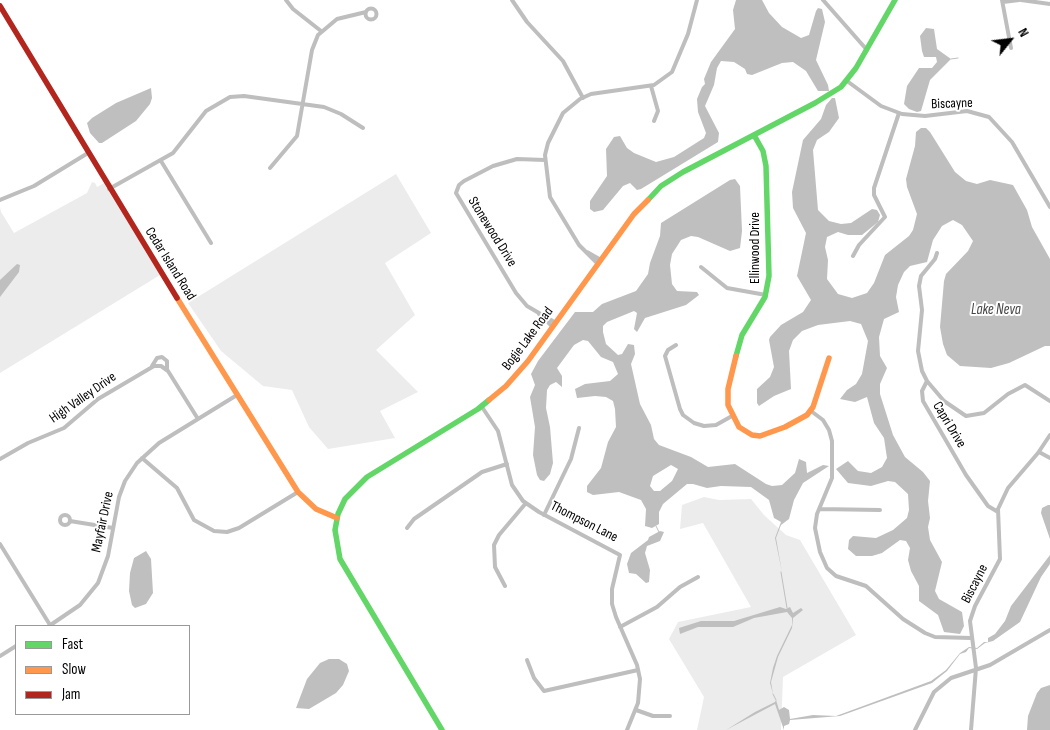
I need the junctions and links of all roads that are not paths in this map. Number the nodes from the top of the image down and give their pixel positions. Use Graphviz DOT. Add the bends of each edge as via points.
graph roads {
  1 [pos="286,0"];
  2 [pos="512,0"];
  3 [pos="696,0"];
  4 [pos="823,0"];
  5 [pos="895,0"];
  6 [pos="1020,0"];
  7 [pos="1003,1"];
  8 [pos="1050,4"];
  9 [pos="0,6"];
  10 [pos="366,12"];
  11 [pos="321,32"];
  12 [pos="1011,48"];
  13 [pos="867,50"];
  14 [pos="847,80"];
  15 [pos="651,86"];
  16 [pos="583,98"];
  17 [pos="303,104"];
  18 [pos="899,113"];
  19 [pos="654,121"];
  20 [pos="362,128"];
  21 [pos="754,134"];
  22 [pos="88,154"];
  23 [pos="545,160"];
  24 [pos="161,161"];
  25 [pos="270,168"];
  26 [pos="109,189"];
  27 [pos="0,200"];
  28 [pos="1050,207"];
  29 [pos="211,243"];
  30 [pos="937,253"];
  31 [pos="853,256"];
  32 [pos="600,262"];
  33 [pos="701,267"];
  34 [pos="766,295"];
  35 [pos="554,325"];
  36 [pos="676,345"];
  37 [pos="829,358"];
  38 [pos="152,366"];
  39 [pos="167,369"];
  40 [pos="927,381"];
  41 [pos="237,395"];
  42 [pos="1050,400"];
  43 [pos="482,407"];
  44 [pos="811,411"];
  45 [pos="732,416"];
  46 [pos="198,419"];
  47 [pos="579,428"];
  48 [pos="1050,435"];
  49 [pos="1039,452"];
  50 [pos="142,458"];
  51 [pos="1050,458"];
  52 [pos="0,459"];
  53 [pos="507,464"];
  54 [pos="298,492"];
  55 [pos="526,503"];
  56 [pos="819,509"];
  57 [pos="880,510"];
  58 [pos="998,512"];
  59 [pos="544,515"];
  60 [pos="337,518"];
  61 [pos="70,521"];
  62 [pos="112,528"];
  63 [pos="407,528"];
  64 [pos="0,544"];
  65 [pos="698,577"];
  66 [pos="505,586"];
  67 [pos="48,625"];
  68 [pos="51,625"];
  69 [pos="620,626"];
  70 [pos="1050,630"];
  71 [pos="972,640"];
  72 [pos="15,647"];
  73 [pos="0,656"];
  74 [pos="527,660"];
  75 [pos="638,670"];
  76 [pos="976,670"];
  77 [pos="636,710"];
  78 [pos="670,716"];
  79 [pos="442,730"];
  80 [pos="628,730"];
  81 [pos="914,730"];
  82 [pos="971,730"];
  1 -- 11 [label="street" via="293,10"];
  2 -- 16 [label="street" via="527,22 563,61"];
  3 -- 15 [label="street" via="677,64 669,75"];
  4 -- 13 [label="street"];
  5 -- 13 [label="street, Bogie Lake Road"];
  6 -- 7 [label="street"];
  6 -- 8 [label="street"];
  7 -- 12 [label="street"];
  9 -- 22 [label="street, Cedar Island Road"];
  10 -- 11 [label="street" via="337,19"];
  11 -- 17 [label="street" via="312,50"];
  13 -- 14 [label="street, Bogie Lake Road"];
  14 -- 18 [label="street, Biscayne" via="881,106"];
  14 -- 21 [label="street, Bogie Lake Road" via="826,97"];
  15 -- 16 [label="street"];
  15 -- 19 [label="street" via="658,111"];
  16 -- 23 [label="street" via="570,106 558,122 548,143"];
  17 -- 20 [label="street" via="335,111"];
  17 -- 24 [label="street" via="230,97 198,119 184,142"];
  17 -- 25 [label="street" via="297,136"];
  18 -- 28 [label="street, Biscayne" via="925,116 967,111 988,117 1012,142"];
  18 -- 31 [label="street" via="874,188 885,217"];
  21 -- 32 [label="street, Bogie Lake Road" via="661,186 639,208"];
  21 -- 34 [label="street, Ellinwood Drive" via="766,166 769,276"];
  22 -- 26 [label="street, Cedar Island Road"];
  22 -- 27 [label="street" via="34,186"];
  23 -- 32 [label="street" via="550,198 569,231 585,251"];
  23 -- 35 [label="street, Stonewood Drive" via="517,159 492,166 459,185 456,193 516,293"];
  24 -- 26 [label="street"];
  24 -- 29 [label="street"];
  26 -- 41 [label="street, Cedar Island Road"];
  30 -- 40 [label="street, Capri Drive" via="921,276 919,286 922,310 918,351"];
  32 -- 35 [label="street, Bogie Lake Road"];
  33 -- 34 [label="street" via="727,288"];
  34 -- 45 [label="street, Ellinwood Drive" via="746,325 739,343 728,388"];
  35 -- 43 [label="street, Bogie Lake Road" via="516,376"];
  36 -- 45 [label="street" via="665,356 683,415 704,426"];
  37 -- 44 [label="street"];
  38 -- 39 [label="street"];
  38 -- 39 [label="street, High Valley Drive" via="157,358 162,357 167,361"];
  38 -- 52 [label="street, High Valley Drive" via="98,399 64,428"];
  39 -- 46 [label="street"];
  40 -- 42 [label="street" via="944,401 966,416 984,413 1025,385"];
  40 -- 58 [label="street, Capri Drive" via="922,391 926,409 975,488 988,506"];
  41 -- 46 [label="street, Mayfair Drive"];
  41 -- 54 [label="street, Cedar Island Road"];
  43 -- 53 [label="street, Thompson Lane" via="498,431"];
  43 -- 60 [label="street, Bogie Lake Road" via="364,479 346,497"];
  44 -- 45 [label="street" via="760,436 744,432"];
  44 -- 56 [label="street" via="823,420 832,441 832,478"];
  46 -- 50 [label="street, Mayfair Drive" via="159,443"];
  47 -- 59 [label="street" via="572,459"];
  48 -- 49 [label="street, Biscayne"];
  49 -- 51 [label="street"];
  49 -- 58 [label="street, Biscayne" via="1008,488"];
  50 -- 54 [label="street" via="176,488 194,520 214,531 240,528"];
  50 -- 62 [label="street, Mayfair Drive" via="122,489"];
  53 -- 55 [label="street, Thompson Lane" via="512,485"];
  53 -- 63 [label="street" via="482,472 414,519"];
  54 -- 60 [label="street, Cedar Island Road" via="313,507"];
  55 -- 59 [label="street, Thompson Lane"];
  55 -- 66 [label="street" via="494,545 494,567"];
  56 -- 57 [label="street"];
  56 -- 71 [label="street" via="816,539 830,571 866,586 904,619 935,637"];
  58 -- 71 [label="street, Biscayne" via="1000,559 975,606 970,621"];
  59 -- 69 [label="street, Thompson Lane" via="619,553 612,604"];
  60 -- 79 [label="street, Bogie Lake Road" via="335,543 342,562"];
  61 -- 62 [label="street"];
  62 -- 68 [label="street, Mayfair Drive" via="106,564 93,591 77,608"];
  64 -- 67 [label="street"];
  65 -- 69 [label="street" via="658,607"];
  69 -- 75 [label="street, Thompson Lane"];
  70 -- 76 [label="street"];
  71 -- 76 [label="street, Biscayne"];
  72 -- 73 [label="street"];
  74 -- 75 [label="street" via="540,690 544,691"];
  75 -- 77 [label="street, Thompson Lane" via="640,692"];
  76 -- 81 [label="street" via="956,675 939,687 928,700"];
  76 -- 82 [label="street, Biscayne"];
  77 -- 78 [label="street" via="653,716"];
  77 -- 80 [label="street, Thompson Lane"];
}
